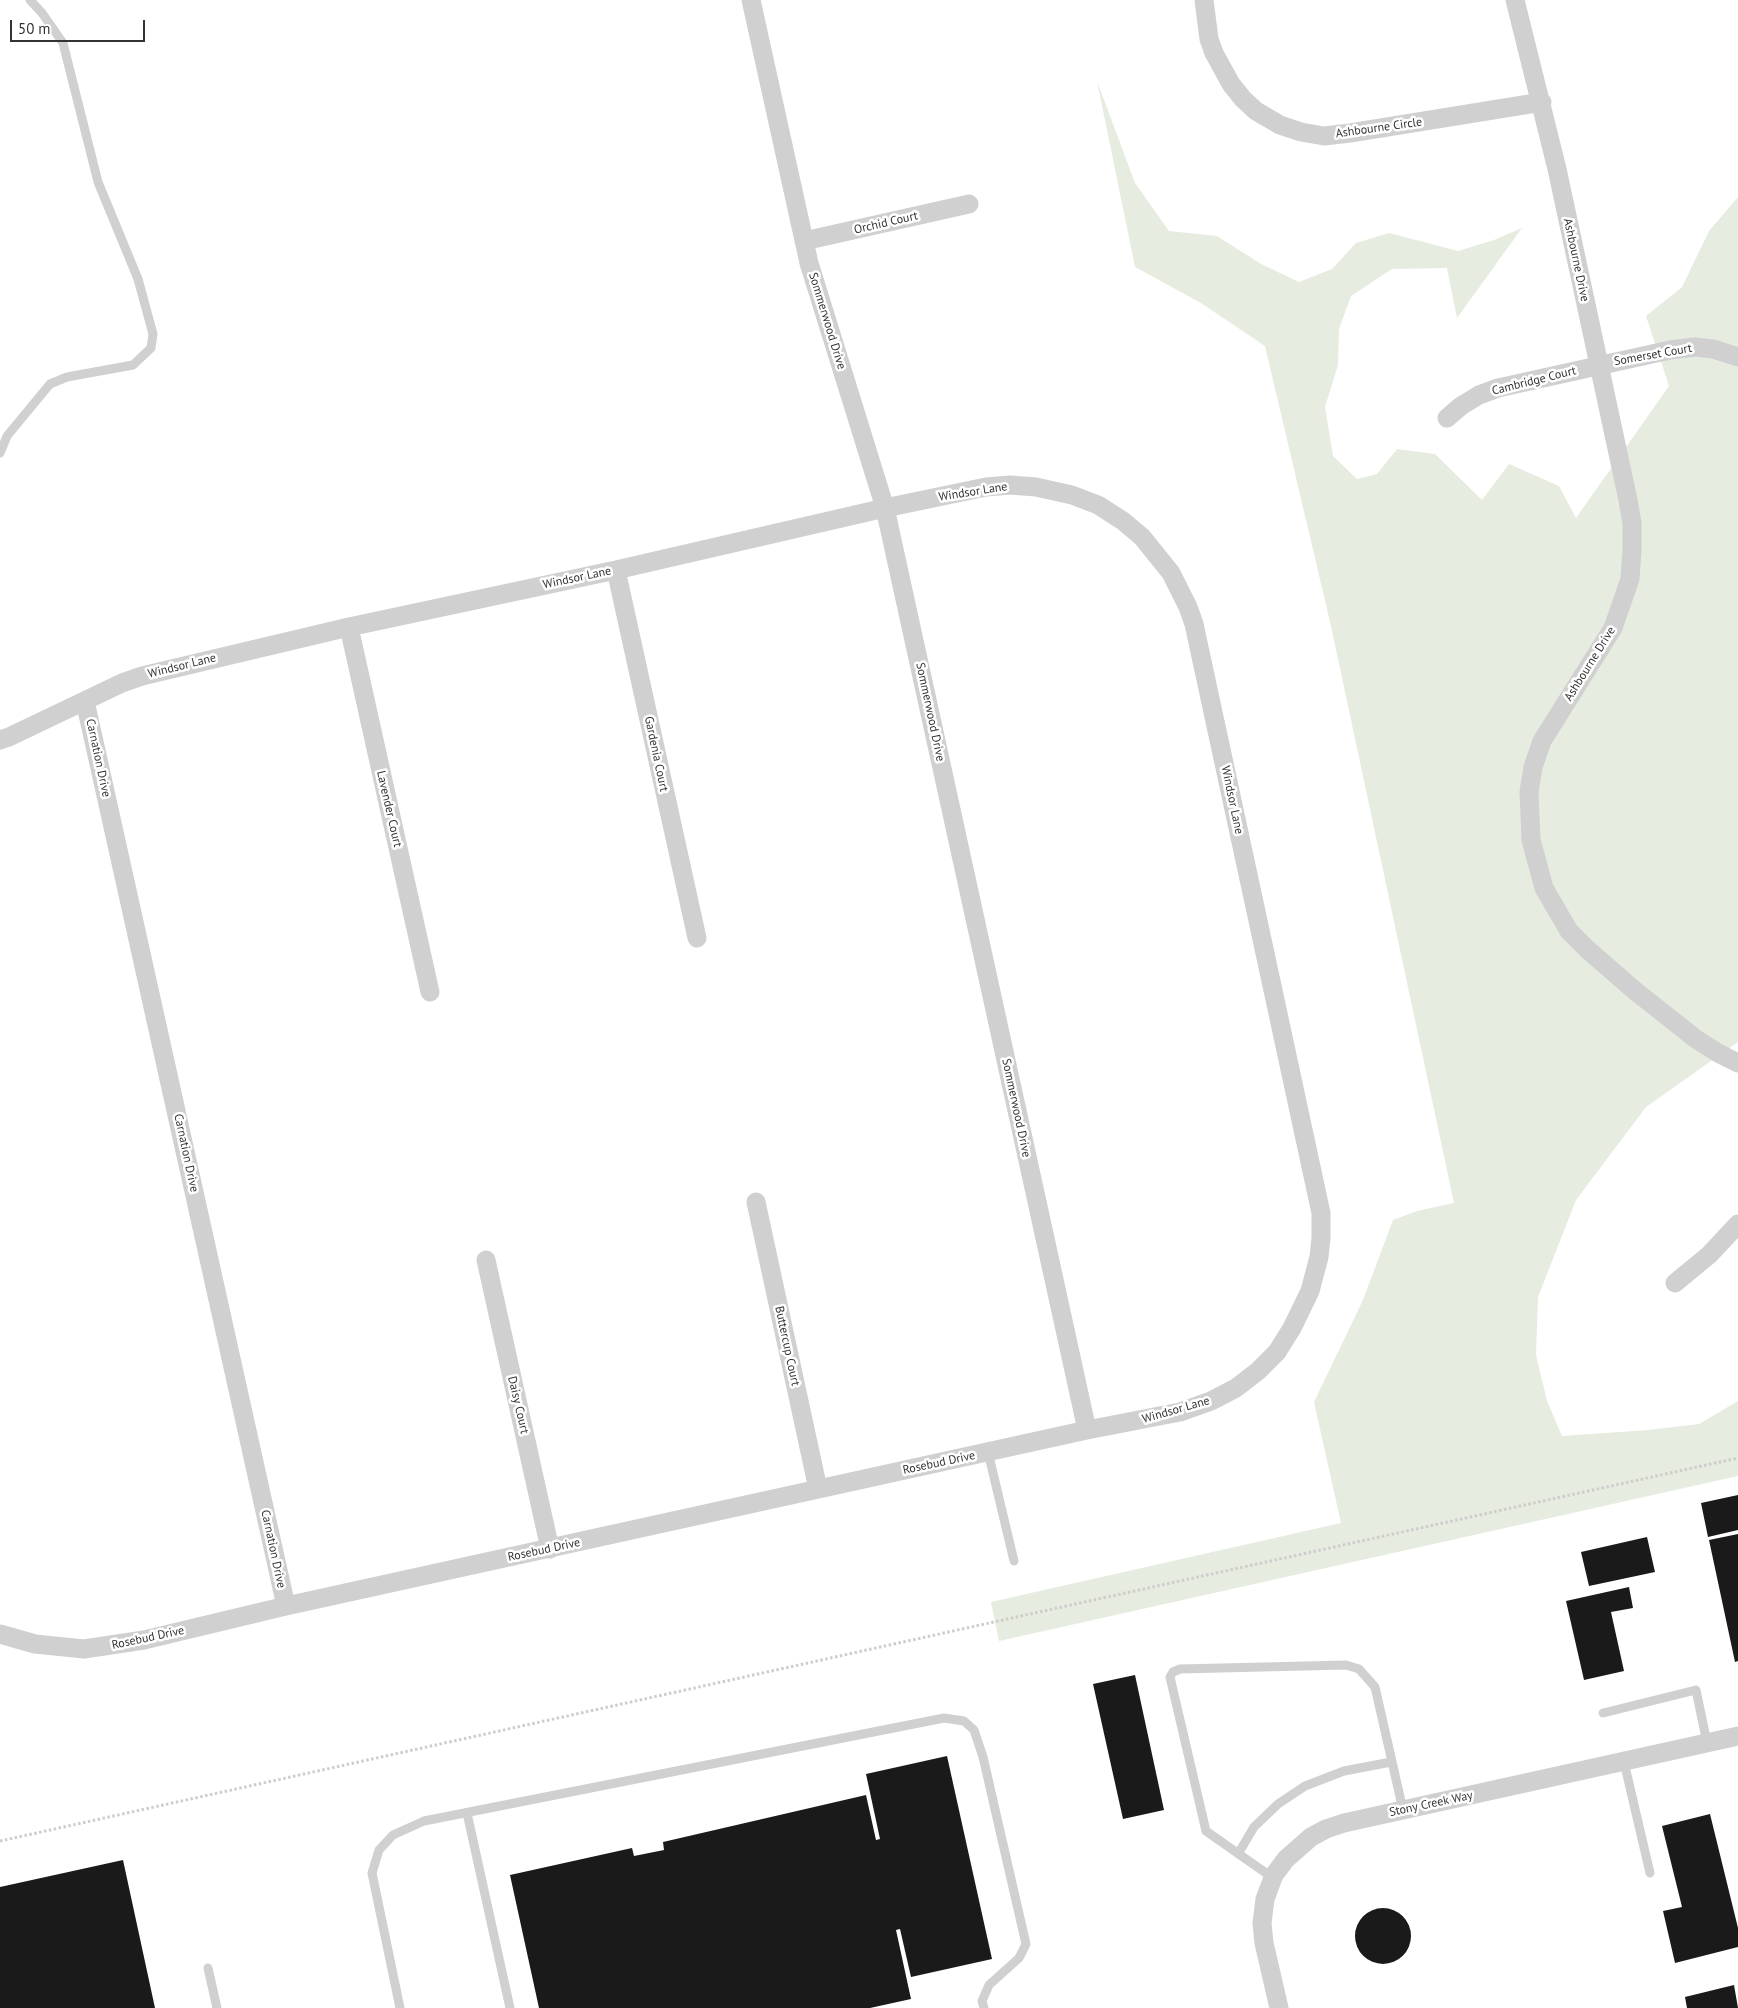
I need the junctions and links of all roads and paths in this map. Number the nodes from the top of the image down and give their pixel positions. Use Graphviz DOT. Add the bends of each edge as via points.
graph roads {
  1 [pos="30,0"];
  2 [pos="751,0"];
  3 [pos="1204,0"];
  4 [pos="1515,0"];
  5 [pos="1542,102"];
  6 [pos="969,204"];
  7 [pos="804,241"];
  8 [pos="1738,357"];
  9 [pos="1598,366"];
  10 [pos="1447,418"];
  11 [pos="0,453"];
  12 [pos="885,508"];
  13 [pos="616,570"];
  14 [pos="348,627"];
  15 [pos="85,701"];
  16 [pos="0,740"];
  17 [pos="697,938"];
  18 [pos="430,992"];
  19 [pos="1738,1063"];
  20 [pos="756,1202"];
  21 [pos="1738,1224"];
  22 [pos="486,1260"];
  23 [pos="1675,1282"];
  24 [pos="1087,1430"];
  25 [pos="988,1452"];
  26 [pos="1738,1458"];
  27 [pos="818,1489"];
  28 [pos="550,1549"];
  29 [pos="1014,1561"];
  30 [pos="286,1606"];
  31 [pos="0,1634"];
  32 [pos="1603,1713"];
  33 [pos="1738,1736"];
  34 [pos="1707,1743"];
  35 [pos="1391,1762"];
  36 [pos="1624,1762"];
  37 [pos="1403,1810"];
  38 [pos="466,1813"];
  39 [pos="0,1841"];
  40 [pos="1238,1854"];
  41 [pos="1650,1872"];
  42 [pos="1273,1878"];
  43 [pos="208,1968"];
  44 [pos="217,2008"];
  45 [pos="400,2008"];
  46 [pos="510,2008"];
  47 [pos="984,2008"];
  48 [pos="1279,2008"];
  1 -- 11 [label="lane" via="63,43 98,182 138,279 152,334 151,348 133,365 67,377 50,384 8,436"];
  2 -- 7 [label="street, Sommerwood Drive"];
  3 -- 5 [label="street, Ashbourne Circle" via="1209,39 1231,84 1256,111 1280,125 1301,132 1324,136 1350,134"];
  4 -- 5 [label="street, Ashbourne Drive"];
  5 -- 9 [label="street, Ashbourne Drive"];
  6 -- 7 [label="street, Orchid Court"];
  7 -- 12 [label="street, Sommerwood Drive"];
  8 -- 9 [label="street, Somerset Court" via="1695,347"];
  9 -- 10 [label="street, Cambridge Court" via="1498,388 1479,395"];
  9 -- 19 [label="street, Ashbourne Drive" via="1632,524 1630,579 1613,628 1542,741 1533,767 1529,792 1531,840 1536,865 1544,888 1569,931 1587,949 1690,1034 1718,1054"];
  12 -- 13 [label="street, Windsor Lane"];
  12 -- 24 [label="street, Sommerwood Drive"];
  12 -- 24 [label="street, Windsor Lane" via="1010,485 1072,495 1098,505 1142,537 1171,572 1194,624 1321,1213 1319,1257 1310,1291 1277,1352 1236,1388 1180,1412"];
  13 -- 14 [label="street, Windsor Lane"];
  13 -- 17 [label="street, Gardenia Court"];
  14 -- 15 [label="street, Windsor Lane" via="142,676"];
  14 -- 18 [label="street, Lavender Court"];
  15 -- 16 [label="street, Windsor Lane"];
  15 -- 30 [label="street, Carnation Drive"];
  20 -- 27 [label="street, Buttercup Court"];
  21 -- 23 [label="street" via="1709,1255"];
  22 -- 28 [label="street, Daisy Court"];
  24 -- 25 [label="street, Rosebud Drive"];
  25 -- 27 [label="street, Rosebud Drive"];
  25 -- 29 [label="lane"];
  26 -- 39 [label="path"];
  27 -- 28 [label="street, Rosebud Drive"];
  28 -- 30 [label="street, Rosebud Drive"];
  30 -- 31 [label="street, Rosebud Drive" via="144,1640 84,1649 35,1644"];
  32 -- 34 [label="lane" via="1696,1690"];
  33 -- 34 [label="street, Stony Creek Way"];
  34 -- 36 [label="street, Stony Creek Way"];
  35 -- 37 [label="lane"];
  35 -- 40 [label="lane" via="1344,1772 1305,1786 1278,1804 1254,1827"];
  35 -- 40 [label="lane" via="1375,1687 1359,1669 1346,1665 1180,1669 1173,1672 1170,1678 1206,1831"];
  36 -- 37 [label="street, Stony Creek Way"];
  36 -- 41 [label="lane"];
  37 -- 42 [label="street, Stony Creek Way" via="1326,1829 1286,1858"];
  38 -- 45 [label="lane" via="424,1821 393,1835 379,1850 372,1873"];
  38 -- 46 [label="lane"];
  38 -- 47 [label="lane" via="944,1718 964,1721 974,1730 983,1757 1026,1944 1019,1958 989,1985 982,2001"];
  40 -- 42 [label="lane"];
  42 -- 48 [label="street, Stony Creek Way" via="1265,1900 1262,1924"];
  43 -- 44 [label="lane"];
}
